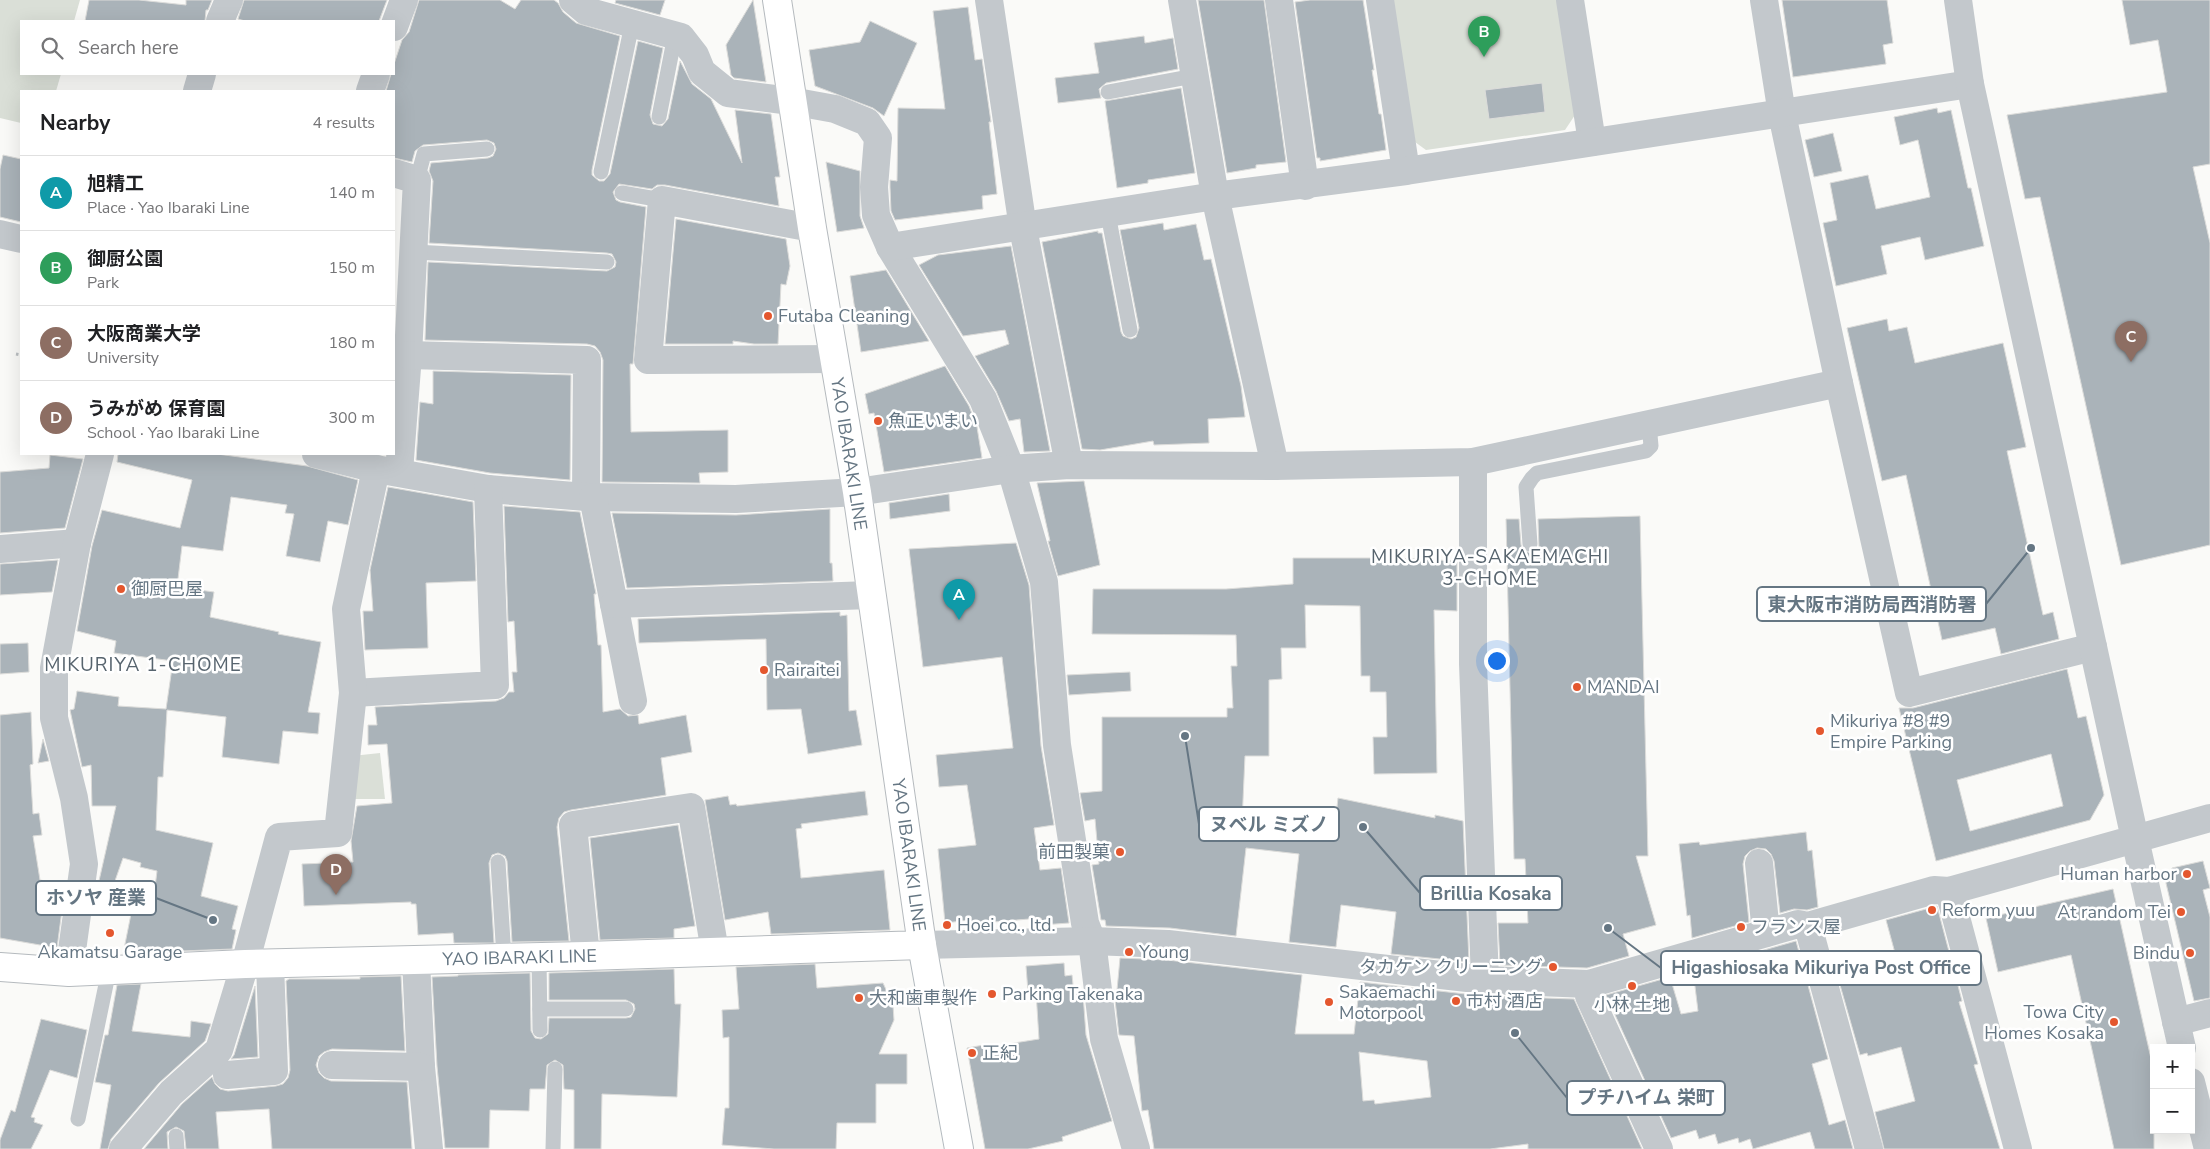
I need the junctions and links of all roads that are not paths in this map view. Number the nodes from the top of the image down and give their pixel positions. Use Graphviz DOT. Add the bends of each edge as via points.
graph roads {
  1 [pos="229,0"];
  2 [pos="404,0"];
  3 [pos="573,0"];
  4 [pos="777,0"];
  5 [pos="989,0"];
  6 [pos="1182,0"];
  7 [pos="1279,0"];
  8 [pos="1380,0"];
  9 [pos="1570,0"];
  10 [pos="1764,0"];
  11 [pos="1958,0"];
  12 [pos="220,20"];
  13 [pos="395,24"];
  14 [pos="632,24"];
  15 [pos="675,35"];
  16 [pos="202,75"];
  17 [pos="376,75"];
  18 [pos="1194,76"];
  19 [pos="1970,84"];
  20 [pos="197,90"];
  21 [pos="370,90"];
  22 [pos="1108,92"];
  23 [pos="791,101"];
  24 [pos="1782,114"];
  25 [pos="659,117"];
  26 [pos="1592,142"];
  27 [pos="487,149"];
  28 [pos="1406,171"];
  29 [pos="601,172"];
  30 [pos="405,176"];
  31 [pos="1305,186"];
  32 [pos="622,193"];
  33 [pos="1215,196"];
  34 [pos="662,200"];
  35 [pos="1108,214"];
  36 [pos="812,228"];
  37 [pos="1023,228"];
  38 [pos="0,234"];
  39 [pos="20,239"];
  40 [pos="890,247"];
  41 [pos="414,252"];
  42 [pos="607,262"];
  43 [pos="403,288"];
  44 [pos="1130,330"];
  45 [pos="408,355"];
  46 [pos="834,360"];
  47 [pos="1839,382"];
  48 [pos="1649,424"];
  49 [pos="395,430"];
  50 [pos="100,455"];
  51 [pos="320,455"];
  52 [pos="391,455"];
  53 [pos="1473,462"];
  54 [pos="1069,465"];
  55 [pos="1275,466"];
  56 [pos="388,470"];
  57 [pos="1011,470"];
  58 [pos="488,488"];
  59 [pos="857,492"];
  60 [pos="589,497"];
  61 [pos="77,543"];
  62 [pos="1530,544"];
  63 [pos="0,549"];
  64 [pos="871,595"];
  65 [pos="614,604"];
  66 [pos="2093,647"];
  67 [pos="353,693"];
  68 [pos="633,701"];
  69 [pos="2210,818"];
  70 [pos="2135,839"];
  71 [pos="498,862"];
  72 [pos="1759,862"];
  73 [pos="1949,891"];
  74 [pos="1808,926"];
  75 [pos="1766,933"];
  76 [pos="1092,941"];
  77 [pos="922,945"];
  78 [pos="715,952"];
  79 [pos="586,956"];
  80 [pos="539,957"];
  81 [pos="504,958"];
  82 [pos="416,960"];
  83 [pos="258,964"];
  84 [pos="0,968"];
  85 [pos="109,970"];
  86 [pos="69,972"];
  87 [pos="1485,980"];
  88 [pos="1589,984"];
  89 [pos="540,1009"];
  90 [pos="626,1009"];
  91 [pos="2210,1012"];
  92 [pos="540,1030"];
  93 [pos="2179,1035"];
  94 [pos="332,1065"];
  95 [pos="421,1067"];
  96 [pos="555,1069"];
  97 [pos="227,1075"];
  98 [pos="2193,1089"];
  99 [pos="78,1119"];
  100 [pos="123,1149"];
  101 [pos="429,1149"];
  102 [pos="554,1149"];
  103 [pos="959,1149"];
  104 [pos="1136,1149"];
  105 [pos="1659,1149"];
  106 [pos="1869,1149"];
  107 [pos="2018,1149"];
  108 [pos="2208,1149"];
  1 -- 12 [label="street"];
  2 -- 13 [label="street"];
  3 -- 14 [label="street" via="586,11"];
  4 -- 23 [label="main road, YAO IBARAKI LINE"];
  5 -- 37 [label="street"];
  6 -- 18 [label="street"];
  7 -- 31 [label="street"];
  8 -- 28 [label="street"];
  9 -- 26 [label="street"];
  10 -- 24 [label="street"];
  11 -- 19 [label="street"];
  14 -- 15 [label="street"];
  14 -- 29 [label="lane"];
  15 -- 23 [label="street" via="681,37 695,55 702,72 728,93"];
  15 -- 25 [label="lane"];
  16 -- 20 [label="street"];
  17 -- 21 [label="street"];
  18 -- 22 [label="lane"];
  18 -- 33 [label="street"];
  19 -- 24 [label="street"];
  19 -- 66 [label="street"];
  23 -- 36 [label="main road, YAO IBARAKI LINE"];
  23 -- 40 [label="street" via="835,110 867,122 878,138 874,186 876,215"];
  24 -- 26 [label="street"];
  24 -- 47 [label="street"];
  26 -- 28 [label="street"];
  27 -- 30 [label="lane" via="424,154"];
  28 -- 31 [label="street"];
  30 -- 41 [label="street"];
  31 -- 33 [label="street"];
  32 -- 34 [label="lane"];
  33 -- 35 [label="street"];
  33 -- 55 [label="street"];
  34 -- 36 [label="street"];
  34 -- 46 [label="street" via="648,360"];
  35 -- 37 [label="street"];
  35 -- 44 [label="lane"];
  36 -- 46 [label="main road, YAO IBARAKI LINE"];
  37 -- 40 [label="street"];
  37 -- 54 [label="street"];
  38 -- 39 [label="street"];
  40 -- 57 [label="street" via="983,399"];
  41 -- 42 [label="lane"];
  41 -- 43 [label="street"];
  43 -- 45 [label="street"];
  45 -- 49 [label="street"];
  45 -- 60 [label="street" via="586,360"];
  46 -- 59 [label="main road, YAO IBARAKI LINE"];
  47 -- 48 [label="street"];
  47 -- 66 [label="street" via="1909,693"];
  48 -- 53 [label="street"];
  48 -- 62 [label="lane" via="1651,446 1646,451 1537,474 1532,478 1526,487"];
  50 -- 61 [label="street"];
  51 -- 56 [label="street"];
  52 -- 56 [label="street"];
  53 -- 55 [label="street"];
  53 -- 87 [label="street" via="1473,664"];
  54 -- 55 [label="street"];
  54 -- 57 [label="street"];
  56 -- 58 [label="street"];
  56 -- 67 [label="street" via="346,608"];
  57 -- 59 [label="street"];
  57 -- 76 [label="street" via="1044,582 1057,745 1085,923"];
  58 -- 60 [label="street"];
  58 -- 67 [label="street" via="495,685"];
  59 -- 60 [label="street" via="736,499"];
  59 -- 64 [label="main road, YAO IBARAKI LINE"];
  60 -- 65 [label="street"];
  61 -- 63 [label="street"];
  61 -- 86 [label="street" via="54,668 54,718 74,798 84,864"];
  64 -- 65 [label="street"];
  64 -- 77 [label="main road, YAO IBARAKI LINE"];
  65 -- 68 [label="street"];
  66 -- 70 [label="street"];
  67 -- 83 [label="street" via="338,833 279,837"];
  69 -- 70 [label="street"];
  70 -- 73 [label="street"];
  70 -- 93 [label="street"];
  71 -- 81 [label="lane"];
  72 -- 75 [label="street"];
  73 -- 74 [label="street" via="1934,890"];
  73 -- 107 [label="street"];
  74 -- 75 [label="street" via="1798,924"];
  74 -- 106 [label="street"];
  75 -- 88 [label="street"];
  76 -- 77 [label="street"];
  76 -- 87 [label="street" via="1168,944"];
  76 -- 104 [label="street" via="1104,1039"];
  77 -- 78 [label="main road, YAO IBARAKI LINE"];
  77 -- 103 [label="main road"];
  78 -- 79 [label="main road, YAO IBARAKI LINE"];
  78 -- 79 [label="street" via="691,807 573,825"];
  79 -- 80 [label="main road, YAO IBARAKI LINE"];
  80 -- 81 [label="main road, YAO IBARAKI LINE"];
  80 -- 89 [label="lane"];
  81 -- 82 [label="main road, YAO IBARAKI LINE"];
  82 -- 83 [label="main road, YAO IBARAKI LINE"];
  82 -- 95 [label="street"];
  83 -- 85 [label="main road, YAO IBARAKI LINE"];
  83 -- 97 [label="street" via="274,1071"];
  83 -- 100 [label="street" via="219,1050 171,1093"];
  84 -- 86 [label="main road, YAO IBARAKI LINE"];
  85 -- 86 [label="main road, YAO IBARAKI LINE"];
  85 -- 99 [label="lane"];
  87 -- 88 [label="street"];
  88 -- 105 [label="street" via="1589,996"];
  89 -- 90 [label="lane"];
  89 -- 92 [label="lane"];
  91 -- 93 [label="street"];
  94 -- 95 [label="street"];
  95 -- 101 [label="street"];
  96 -- 102 [label="lane"];
  98 -- 108 [label="street"];
}
